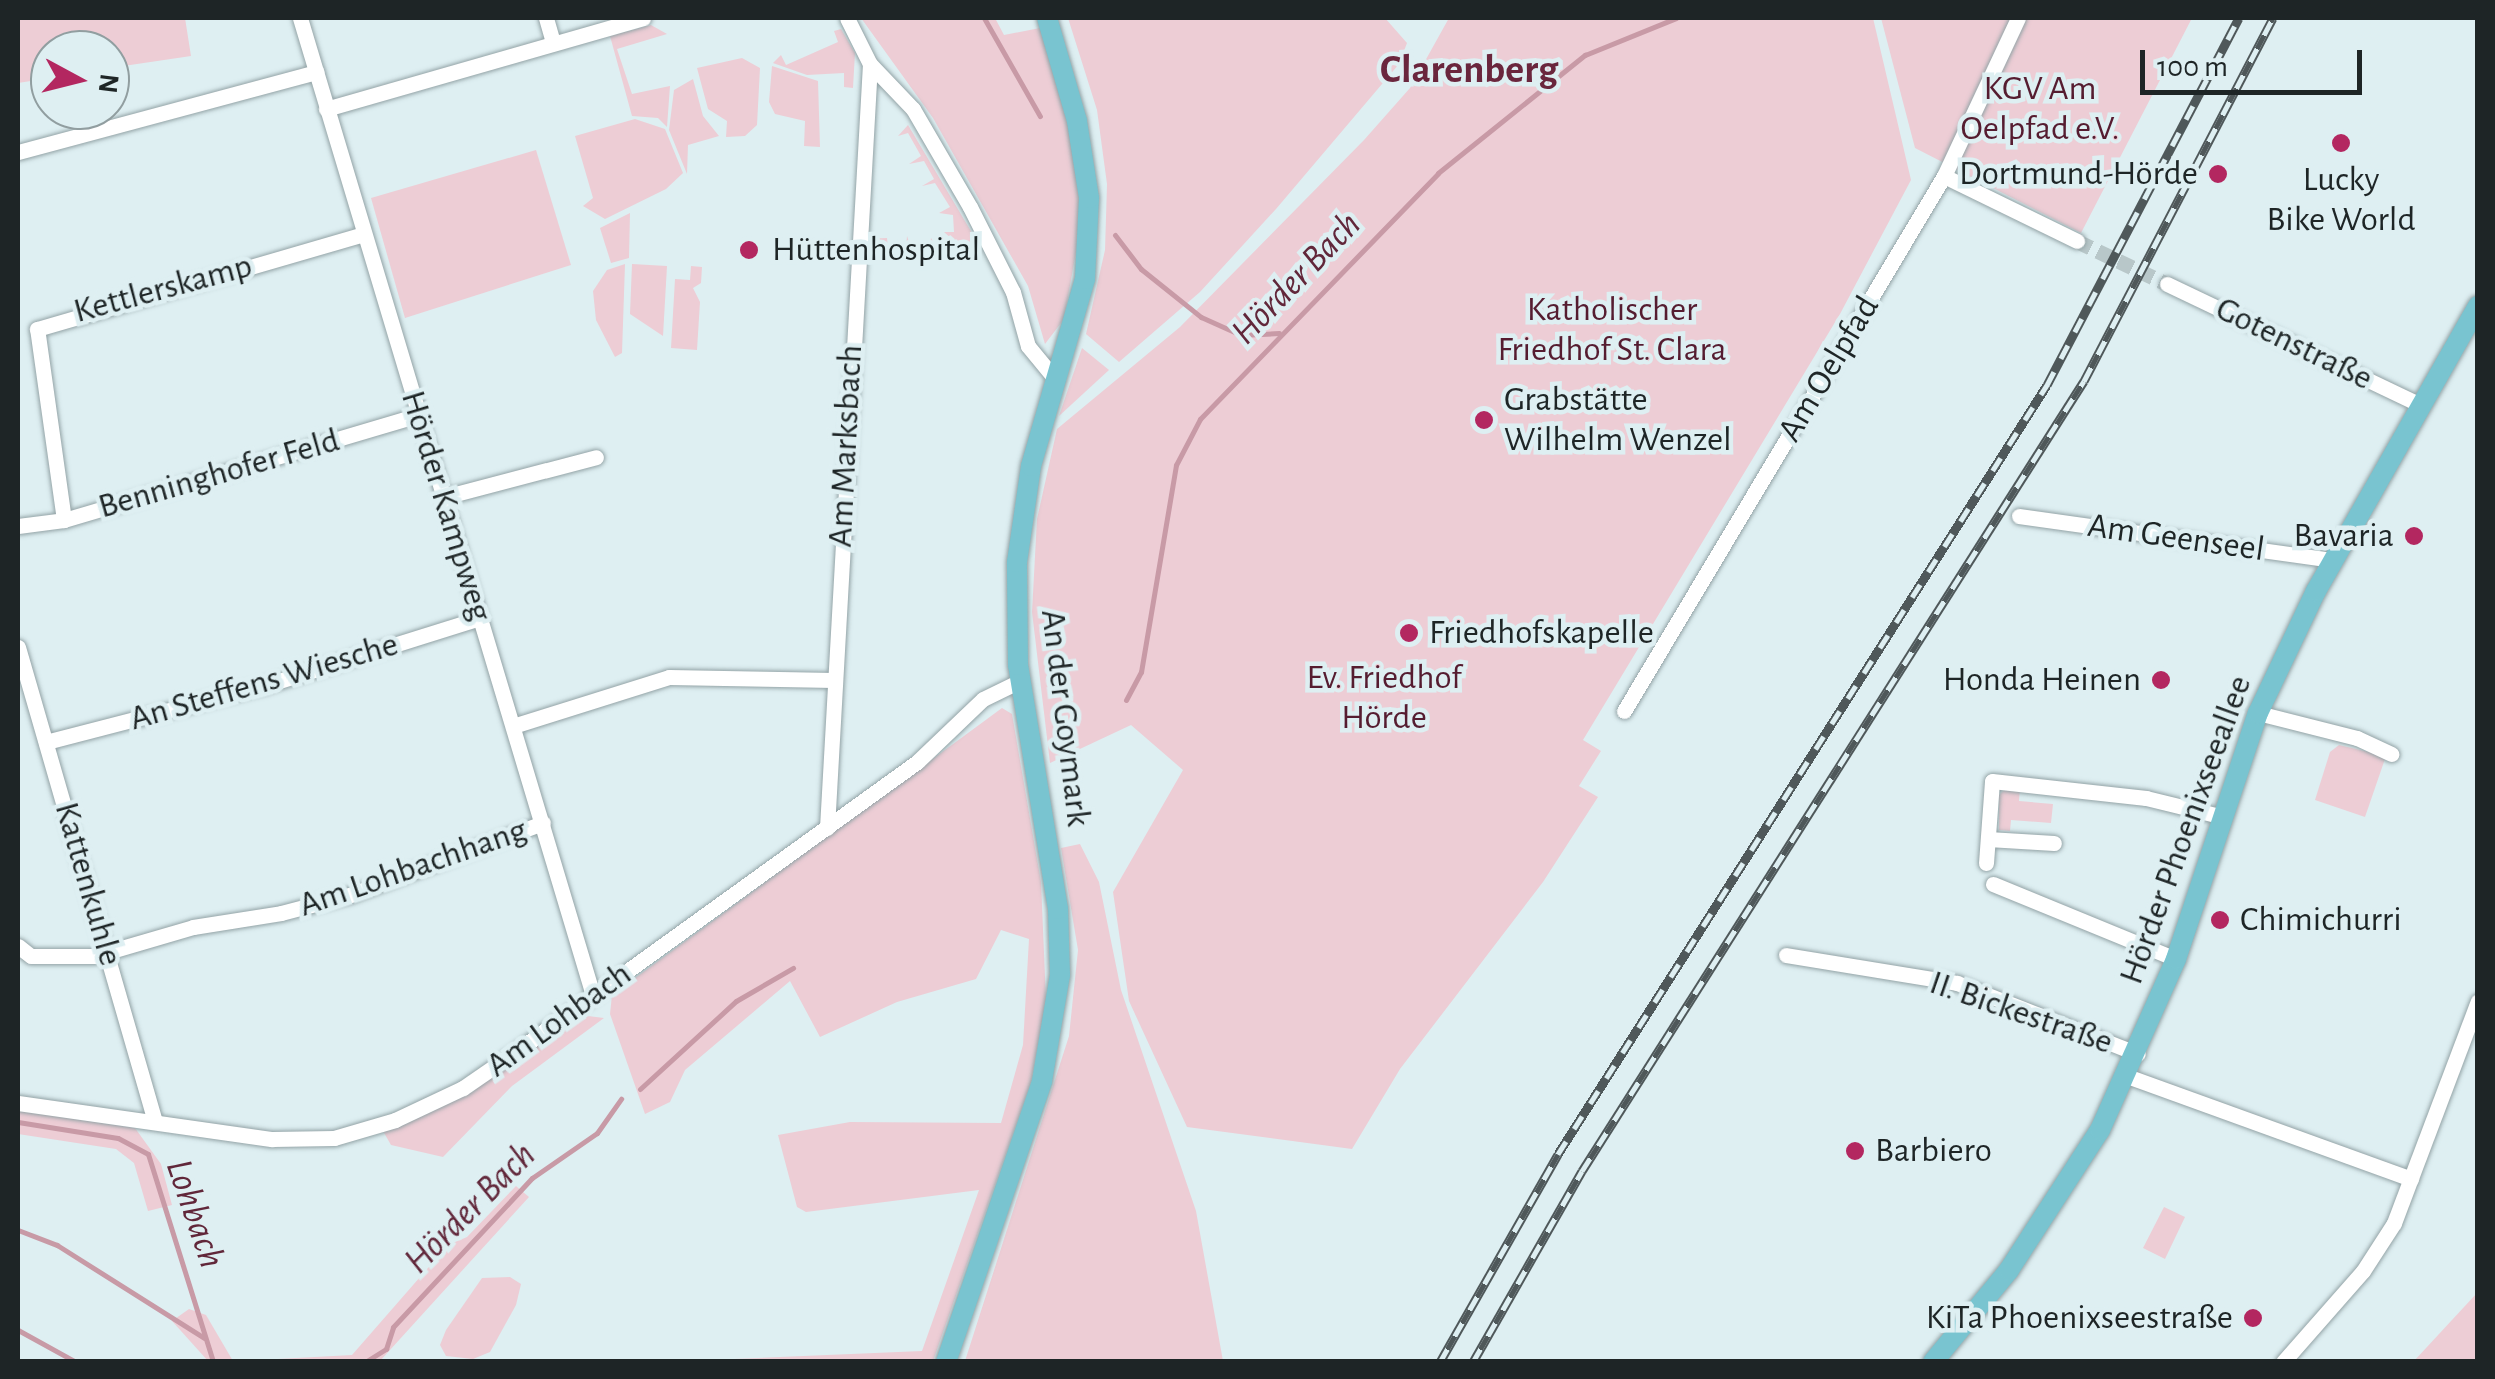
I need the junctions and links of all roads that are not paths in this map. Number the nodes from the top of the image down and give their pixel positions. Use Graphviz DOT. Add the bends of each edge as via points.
graph roads {
  1 [pos="300,18"];
  2 [pos="546,18"];
  3 [pos="643,18"];
  4 [pos="847,18"];
  5 [pos="1047,18"];
  6 [pos="2018,18"];
  7 [pos="553,42"];
  8 [pos="870,64"];
  9 [pos="316,72"];
  10 [pos="326,109"];
  11 [pos="18,152"];
  12 [pos="1944,176"];
  13 [pos="363,234"];
  14 [pos="2077,241"];
  15 [pos="2167,284"];
  16 [pos="2478,306"];
  17 [pos="1056,380"];
  18 [pos="2420,406"];
  19 [pos="419,415"];
  20 [pos="596,457"];
  21 [pos="444,497"];
  22 [pos="2020,516"];
  23 [pos="64,520"];
  24 [pos="18,526"];
  25 [pos="2333,560"];
  26 [pos="480,618"];
  27 [pos="18,647"];
  28 [pos="834,680"];
  29 [pos="1020,681"];
  30 [pos="1624,711"];
  31 [pos="2258,713"];
  32 [pos="513,726"];
  33 [pos="46,742"];
  34 [pos="2391,754"];
  35 [pos="2224,817"];
  36 [pos="543,823"];
  37 [pos="826,828"];
  38 [pos="1988,839"];
  39 [pos="2054,843"];
  40 [pos="1986,863"];
  41 [pos="1993,884"];
  42 [pos="18,946"];
  43 [pos="107,950"];
  44 [pos="1786,955"];
  45 [pos="2176,959"];
  46 [pos="594,995"];
  47 [pos="2478,1001"];
  48 [pos="2138,1054"];
  49 [pos="2127,1076"];
  50 [pos="18,1102"];
  51 [pos="155,1122"];
  52 [pos="2410,1179"];
  53 [pos="946,1362"];
  54 [pos="1933,1362"];
  55 [pos="2283,1362"];
  1 -- 9 [label="street, Hörder Kampweg"];
  2 -- 7 [label="street"];
  3 -- 7 [label="street"];
  4 -- 8 [label="street, Am Marksbach"];
  5 -- 17 [label="main road, An der Goymark" via="1077,121 1090,198 1084,278"];
  6 -- 12 [label="street, Am Oelpfad"];
  7 -- 10 [label="street"];
  8 -- 17 [label="street, Am Marksbach" via="912,108 1013,292 1028,346"];
  8 -- 28 [label="street, Am Marksbach"];
  9 -- 10 [label="street, Hörder Kampweg"];
  9 -- 11 [label="street"];
  10 -- 13 [label="street, Hörder Kampweg"];
  12 -- 14 [label="street"];
  12 -- 30 [label="street, Am Oelpfad"];
  13 -- 19 [label="street, Hörder Kampweg"];
  13 -- 23 [label="street, Kettlerskamp" via="37,329"];
  15 -- 18 [label="street, Gotenstraße"];
  16 -- 18 [label="main road, Hörder Phoenixseeallee"];
  17 -- 29 [label="main road, An der Goymark" via="1021,527"];
  18 -- 25 [label="main road, Hörder Phoenixseeallee"];
  19 -- 21 [label="street, Hörder Kampweg"];
  19 -- 23 [label="street, Benninghofer Feld"];
  20 -- 21 [label="street"];
  21 -- 26 [label="street, Hörder Kampweg"];
  22 -- 25 [label="street, Am Geenseel"];
  23 -- 24 [label="street, Benninghofer Feld"];
  25 -- 31 [label="main road, Hörder Phoenixseeallee"];
  26 -- 32 [label="street, Hörder Kampweg"];
  26 -- 33 [label="street, An Steffens Wiesche" via="263,686"];
  27 -- 33 [label="street, Kattenkuhle"];
  28 -- 32 [label="street" via="668,677"];
  28 -- 37 [label="street, Am Marksbach"];
  29 -- 37 [label="street, Am Lohbach" via="982,698 917,762"];
  29 -- 53 [label="main road, An der Goymark" via="1058,909 1057,1008 1042,1081"];
  31 -- 34 [label="street" via="2357,738"];
  31 -- 35 [label="main road, Hörder Phoenixseeallee"];
  32 -- 36 [label="street, Hörder Kampweg"];
  33 -- 43 [label="street, Kattenkuhle"];
  35 -- 38 [label="street" via="2146,798 1992,782"];
  35 -- 45 [label="main road, Hörder Phoenixseeallee"];
  36 -- 43 [label="street, Am Lohbachhang" via="350,895"];
  36 -- 46 [label="street, Hörder Kampweg"];
  37 -- 46 [label="street, Am Lohbach"];
  38 -- 39 [label="street"];
  38 -- 40 [label="street"];
  41 -- 45 [label="street"];
  42 -- 43 [label="street, Am Lohbachhang" via="31,956 53,957"];
  43 -- 51 [label="street, Kattenkuhle"];
  44 -- 48 [label="street, II. Bickestraße" via="1957,983"];
  45 -- 48 [label="main road, Hörder Phoenixseeallee"];
  46 -- 51 [label="street, Am Lohbach" via="463,1088 395,1120 334,1138 272,1138"];
  47 -- 52 [label="street"];
  48 -- 49 [label="main road, Hörder Phoenixseeallee"];
  49 -- 52 [label="street"];
  49 -- 54 [label="main road, Hörder Phoenixseeallee" via="2050,1212"];
  50 -- 51 [label="street, Am Lohbach"];
  52 -- 55 [label="street" via="2378,1250"];
}
